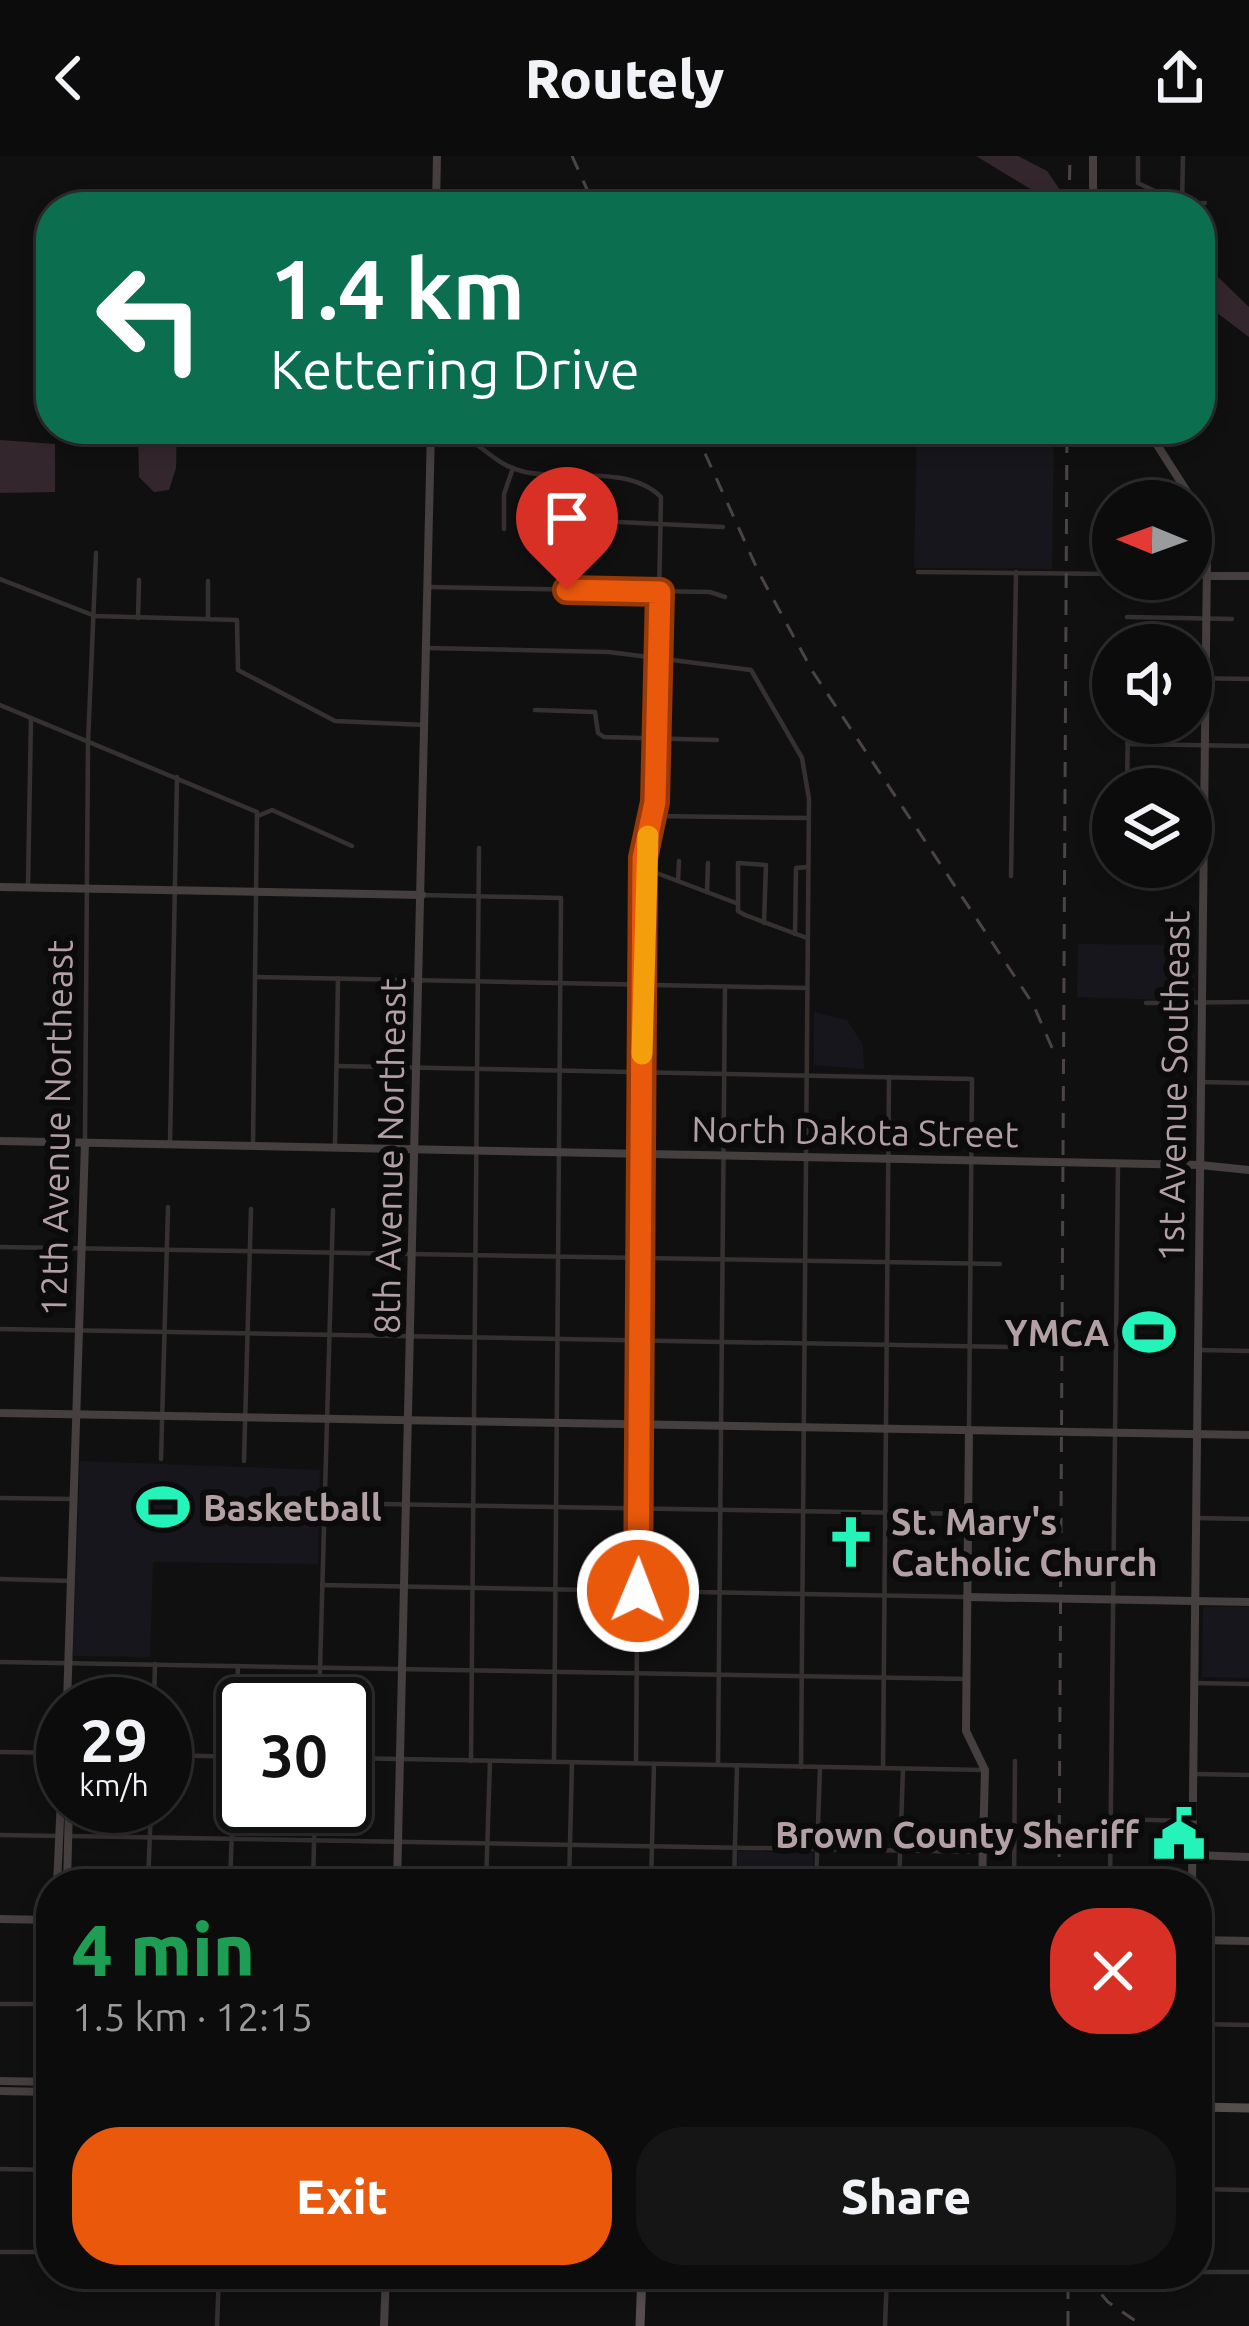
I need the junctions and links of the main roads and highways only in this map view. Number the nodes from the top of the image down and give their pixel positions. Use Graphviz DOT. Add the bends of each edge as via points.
graph roads {
  1 [pos="1212,2107"];
  2 [pos="1249,2108"];
  3 [pos="641,2289"];
  4 [pos="640,2326"];
  1 -- 2 [label="main road"];
  3 -- 4 [label="main road"];
}
